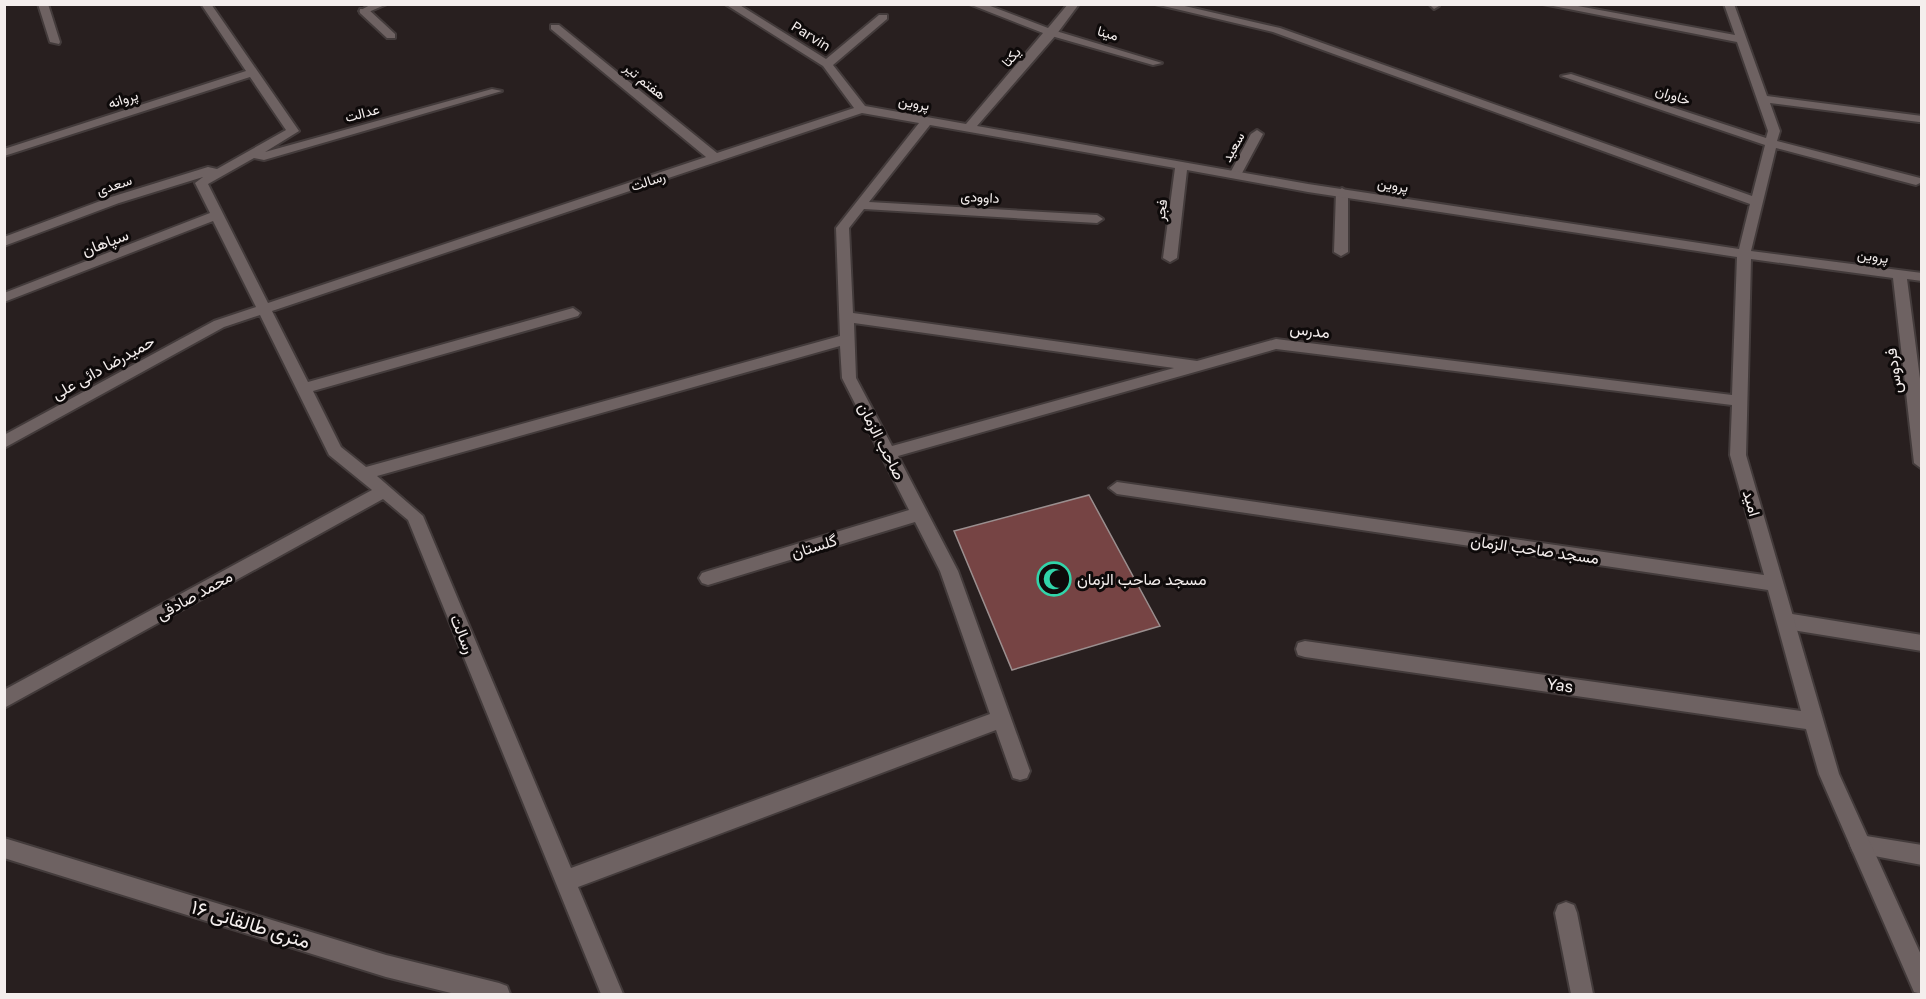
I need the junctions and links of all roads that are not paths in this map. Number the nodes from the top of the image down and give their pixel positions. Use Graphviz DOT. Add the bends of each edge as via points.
graph roads {
  1 [pos="43,4"];
  2 [pos="206,4"];
  3 [pos="382,4"];
  4 [pos="730,4"];
  5 [pos="974,4"];
  6 [pos="1074,4"];
  7 [pos="1160,4"];
  8 [pos="1548,4"];
  9 [pos="1729,4"];
  10 [pos="883,17"];
  11 [pos="555,27"];
  12 [pos="1052,33"];
  13 [pos="391,36"];
  14 [pos="1740,39"];
  15 [pos="55,42"];
  16 [pos="1157,63"];
  17 [pos="827,64"];
  18 [pos="251,73"];
  19 [pos="1567,76"];
  20 [pos="496,91"];
  21 [pos="1763,99"];
  22 [pos="861,109"];
  23 [pos="1919,119"];
  24 [pos="927,121"];
  25 [pos="969,128"];
  26 [pos="1257,134"];
  27 [pos="1771,143"];
  28 [pos="4,153"];
  29 [pos="716,158"];
  30 [pos="235,163"];
  31 [pos="1181,165"];
  32 [pos="1234,175"];
  33 [pos="1916,181"];
  34 [pos="1342,192"];
  35 [pos="1757,202"];
  36 [pos="860,205"];
  37 [pos="217,215"];
  38 [pos="1097,219"];
  39 [pos="4,242"];
  40 [pos="1341,252"];
  41 [pos="1744,254"];
  42 [pos="1170,258"];
  43 [pos="1900,275"];
  44 [pos="1922,278"];
  45 [pos="4,298"];
  46 [pos="263,309"];
  47 [pos="573,314"];
  48 [pos="846,317"];
  49 [pos="219,324"];
  50 [pos="847,339"];
  51 [pos="1198,366"];
  52 [pos="303,389"];
  53 [pos="1740,401"];
  54 [pos="4,442"];
  55 [pos="888,453"];
  56 [pos="1922,463"];
  57 [pos="363,474"];
  58 [pos="1117,488"];
  59 [pos="384,491"];
  60 [pos="920,514"];
  61 [pos="708,578"];
  62 [pos="1775,584"];
  63 [pos="1786,621"];
  64 [pos="1922,643"];
  65 [pos="1305,649"];
  66 [pos="4,700"];
  67 [pos="1001,719"];
  68 [pos="1814,721"];
  69 [pos="1020,771"];
  70 [pos="1860,845"];
  71 [pos="4,848"];
  72 [pos="1922,855"];
  73 [pos="565,881"];
  74 [pos="1566,913"];
  75 [pos="1922,984"];
  76 [pos="499,994"];
  77 [pos="612,994"];
  78 [pos="1582,994"];
  1 -- 15 [label="street"];
  2 -- 18 [label="street, رسالت"];
  3 -- 13 [label="street" via="364,11"];
  4 -- 17 [label="street, Parvin"];
  5 -- 12 [label="street, مینا"];
  6 -- 12 [label="street, یکتا"];
  7 -- 35 [label="street" via="1276,30"];
  8 -- 14 [label="street"];
  9 -- 14 [label="street, امید"];
  10 -- 17 [label="street"];
  11 -- 29 [label="street, هفتم تیر"];
  12 -- 16 [label="street, مینا"];
  12 -- 25 [label="street, یکتا"];
  14 -- 21 [label="street, امید"];
  17 -- 22 [label="street, Parvin"];
  18 -- 28 [label="street, پروانه"];
  18 -- 30 [label="street, رسالت" via="293,131"];
  19 -- 27 [label="street, خاوران"];
  20 -- 30 [label="street, عدالت"];
  21 -- 23 [label="street"];
  21 -- 27 [label="street, امید" via="1774,131"];
  22 -- 24 [label="street, پروین"];
  22 -- 29 [label="street, رسالت"];
  24 -- 25 [label="street, پروین"];
  24 -- 36 [label="street, صاحب الزمان"];
  25 -- 31 [label="street, پروین"];
  26 -- 32 [label="street, سعید"];
  27 -- 33 [label="street, خاوران"];
  27 -- 35 [label="street, امید"];
  29 -- 46 [label="street, رسالت"];
  30 -- 37 [label="street, رسالت" via="201,183"];
  30 -- 39 [label="street, سعدی" via="115,200"];
  31 -- 32 [label="street, پروین"];
  31 -- 42 [label="street, فجر"];
  32 -- 34 [label="street, پروین"];
  34 -- 40 [label="street"];
  34 -- 41 [label="street, پروین"];
  35 -- 41 [label="street, امید"];
  36 -- 38 [label="street, داوودی"];
  36 -- 48 [label="street, صاحب الزمان" via="842,228"];
  37 -- 45 [label="street, سپاهان"];
  37 -- 46 [label="street, رسالت"];
  41 -- 43 [label="street, پروین"];
  41 -- 53 [label="street, امید"];
  43 -- 44 [label="street, پروین"];
  43 -- 56 [label="street, فردوس"];
  46 -- 49 [label="street, رسالت"];
  46 -- 52 [label="street, رسالت"];
  47 -- 52 [label="street"];
  48 -- 50 [label="street, صاحب الزمان"];
  48 -- 51 [label="street"];
  49 -- 54 [label="street, حمیدرضا دائی علی"];
  50 -- 55 [label="street, صاحب الزمان" via="849,378"];
  50 -- 57 [label="street"];
  51 -- 53 [label="street, مدرس" via="1276,344"];
  51 -- 55 [label="street, مدرس"];
  52 -- 57 [label="street, رسالت" via="335,451"];
  53 -- 62 [label="street, امید" via="1738,455"];
  55 -- 60 [label="street, صاحب الزمان"];
  57 -- 59 [label="street, رسالت"];
  58 -- 62 [label="street, مسجد صاحب الزمان"];
  59 -- 66 [label="street, محمد صادقی"];
  59 -- 73 [label="street, رسالت" via="415,516"];
  60 -- 61 [label="street, گلستان"];
  60 -- 67 [label="street, صاحب الزمان" via="949,571"];
  62 -- 63 [label="street, امید"];
  63 -- 64 [label="street"];
  63 -- 68 [label="street, امید"];
  65 -- 68 [label="street, Yas"];
  67 -- 69 [label="street, صاحب الزمان"];
  67 -- 73 [label="street"];
  68 -- 70 [label="street, امید" via="1829,774"];
  70 -- 72 [label="street"];
  70 -- 75 [label="street, امید"];
  71 -- 76 [label="street, ۱۶ متری طالقانی" via="386,966"];
  73 -- 77 [label="street, رسالت"];
  74 -- 78 [label="street"];
}
